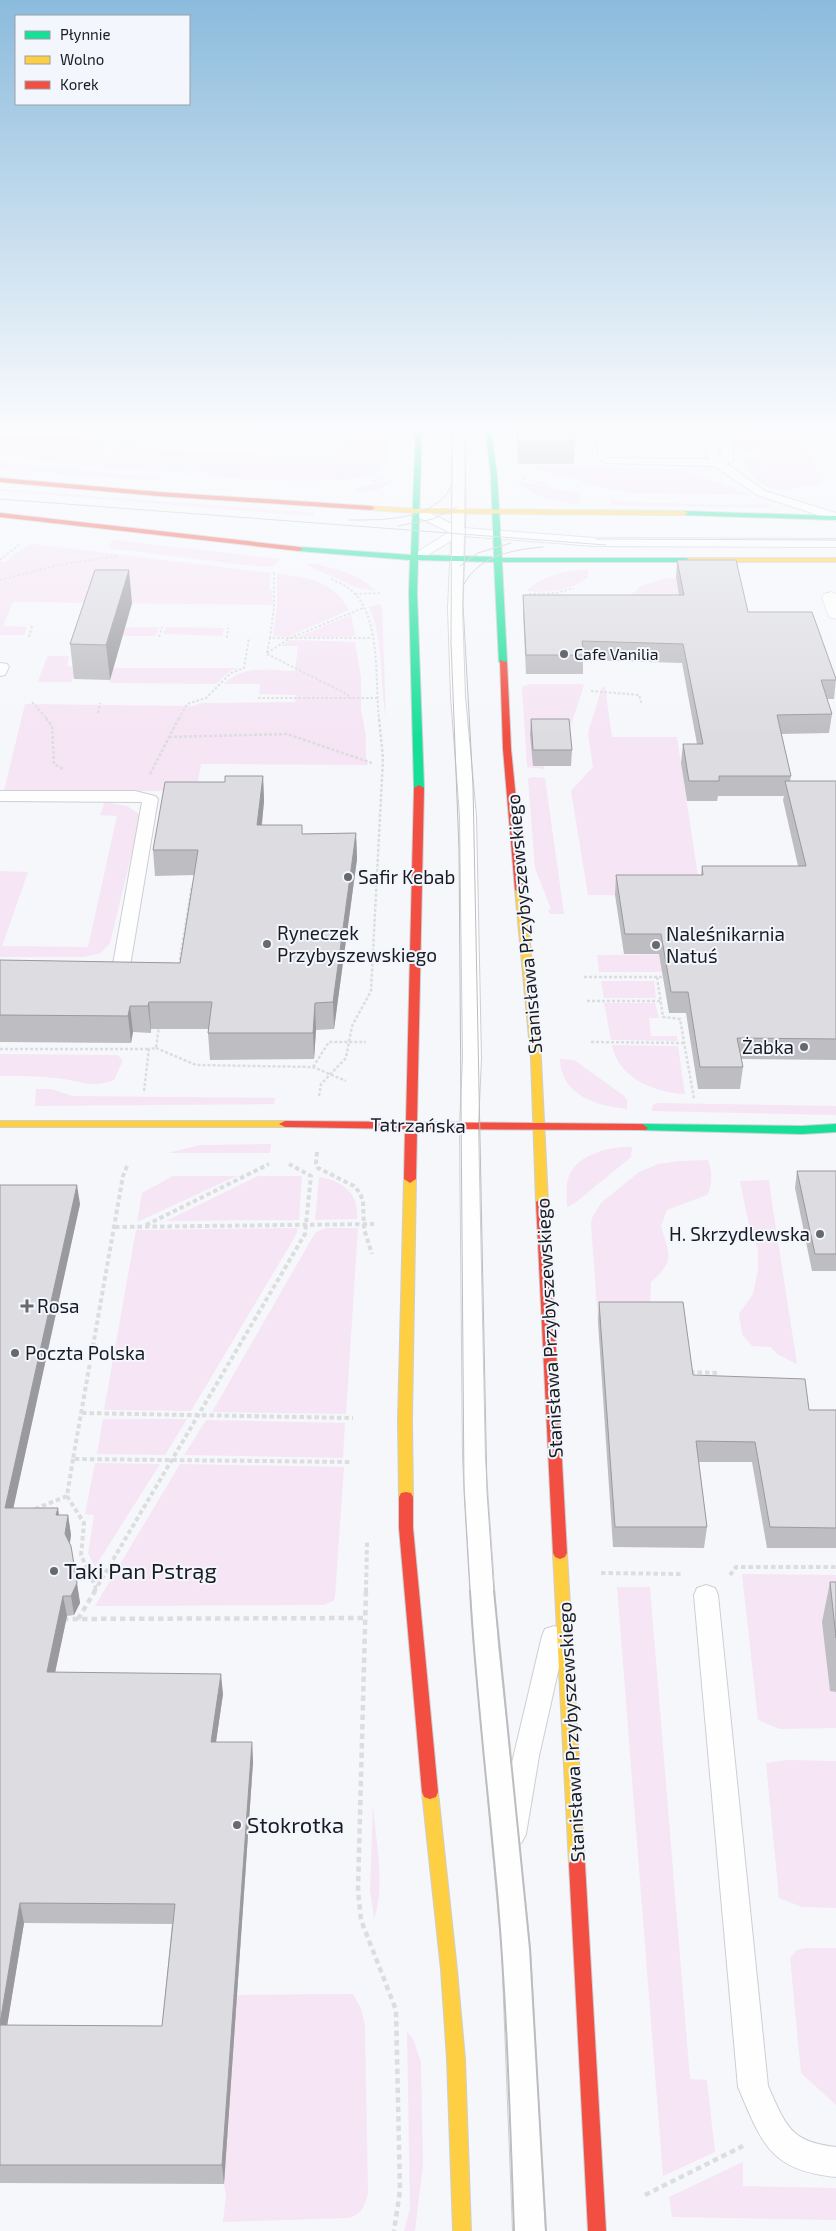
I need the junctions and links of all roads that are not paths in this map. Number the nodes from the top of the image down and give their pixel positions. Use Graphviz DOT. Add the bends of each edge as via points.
graph roads {
  1 [pos="133,530"];
  2 [pos="415,530"];
  3 [pos="454,530"];
  4 [pos="497,530"];
  5 [pos="458,532"];
  6 [pos="497,535"];
  7 [pos="836,543"];
  8 [pos="414,558"];
  9 [pos="456,559"];
  10 [pos="498,559"];
  11 [pos="836,560"];
  12 [pos="0,668"];
  13 [pos="0,672"];
  14 [pos="0,796"];
  15 [pos="84,974"];
  16 [pos="0,1124"];
  17 [pos="412,1125"];
  18 [pos="470,1126"];
  19 [pos="540,1127"];
  20 [pos="836,1128"];
  21 [pos="562,1573"];
  22 [pos="706,1596"];
  23 [pos="508,1868"];
  24 [pos="836,2162"];
  25 [pos="462,2231"];
  26 [pos="529,2231"];
  27 [pos="597,2231"];
  1 -- 8 [label="main road" via="317,551"];
  2 -- 8 [label="main road"];
  3 -- 5 [label="lane"];
  4 -- 6 [label="main road, Stanisława Przybyszewskiego"];
  5 -- 6 [label="lane"];
  5 -- 8 [label="lane"];
  5 -- 9 [label="lane"];
  6 -- 7 [label="lane" via="595,542"];
  6 -- 10 [label="main road, Stanisława Przybyszewskiego"];
  8 -- 9 [label="main road"];
  8 -- 17 [label="main road" via="420,761"];
  9 -- 10 [label="main road"];
  9 -- 18 [label="lane" via="458,696 468,816 472,1030"];
  10 -- 11 [label="main road"];
  10 -- 19 [label="main road, Stanisława Przybyszewskiego" via="507,749"];
  12 -- 13 [label="lane"];
  14 -- 15 [label="lane" via="138,796 150,799 121,966 111,973"];
  16 -- 17 [label="main road, Tatrzańska"];
  17 -- 18 [label="main road, Tatrzańska"];
  17 -- 25 [label="main road" via="405,1420 406,1528 449,1970 456,2059"];
  18 -- 19 [label="main road, Tatrzańska"];
  18 -- 23 [label="lane" via="474,1458 479,1567"];
  19 -- 20 [label="main road, Tatrzańska"];
  19 -- 21 [label="main road, Stanisława Przybyszewskiego"];
  21 -- 23 [label="lane" via="555,1633 523,1774"];
  21 -- 27 [label="main road, Stanisława Przybyszewskiego"];
  22 -- 24 [label="lane" via="753,2087 773,2131 791,2152 814,2161"];
  23 -- 26 [label="lane" via="518,1987"];
}
